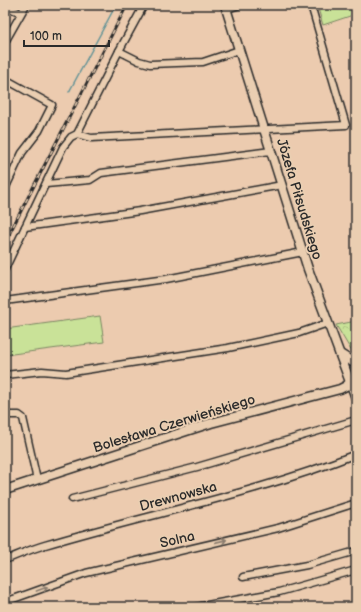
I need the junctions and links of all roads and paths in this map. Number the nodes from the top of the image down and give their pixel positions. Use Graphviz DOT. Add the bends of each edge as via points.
graph roads {
  1 [pos="26,5"];
  2 [pos="144,5"];
  3 [pos="240,5"];
  4 [pos="311,5"];
  5 [pos="5,6"];
  6 [pos="226,7"];
  7 [pos="21,13"];
  8 [pos="5,42"];
  9 [pos="240,50"];
  10 [pos="119,51"];
  11 [pos="5,79"];
  12 [pos="264,129"];
  13 [pos="77,134"];
  14 [pos="272,151"];
  15 [pos="46,184"];
  16 [pos="282,185"];
  17 [pos="5,189"];
  18 [pos="25,227"];
  19 [pos="303,252"];
  20 [pos="5,269"];
  21 [pos="5,301"];
  22 [pos="328,324"];
  23 [pos="340,354"];
  24 [pos="356,364"];
  25 [pos="5,375"];
  26 [pos="353,380"];
  27 [pos="356,398"];
  28 [pos="5,415"];
  29 [pos="356,420"];
  30 [pos="356,454"];
  31 [pos="37,480"];
  32 [pos="5,490"];
  33 [pos="72,499"];
  34 [pos="356,503"];
  35 [pos="356,551"];
  36 [pos="5,560"];
  37 [pos="356,570"];
  38 [pos="243,577"];
  39 [pos="5,602"];
  40 [pos="196,607"];
  1 -- 7 [label="street"];
  2 -- 10 [label="street"];
  3 -- 6 [label="street"];
  4 -- 12 [label="street" via="346,125"];
  5 -- 7 [label="street"];
  6 -- 9 [label="street, Józefa Piłsudskiego"];
  7 -- 8 [label="street"];
  9 -- 10 [label="street" via="203,62 157,64 144,63"];
  9 -- 12 [label="street, Józefa Piłsudskiego"];
  10 -- 13 [label="street"];
  11 -- 17 [label="street" via="52,105 22,153"];
  12 -- 13 [label="street" via="91,138"];
  12 -- 14 [label="street, Józefa Piłsudskiego"];
  13 -- 15 [label="street" via="71,137 64,148"];
  14 -- 15 [label="street" via="101,173 90,180"];
  14 -- 16 [label="street, Józefa Piłsudskiego"];
  15 -- 18 [label="street"];
  16 -- 18 [label="street" via="188,203"];
  16 -- 19 [label="street, Józefa Piłsudskiego"];
  18 -- 20 [label="street"];
  19 -- 21 [label="street" via="166,279"];
  19 -- 22 [label="street, Józefa Piłsudskiego"];
  22 -- 23 [label="street, Józefa Piłsudskiego"];
  22 -- 25 [label="street" via="228,348 66,373 42,371"];
  23 -- 24 [label="street"];
  23 -- 26 [label="street, Józefa Piłsudskiego"];
  26 -- 27 [label="street, Józefa Piłsudskiego"];
  26 -- 31 [label="street, Bolesława Czerwieńskiego" via="340,388 211,423"];
  28 -- 31 [label="street" via="19,415 23,418"];
  29 -- 33 [label="street" via="190,469"];
  30 -- 36 [label="street, Drewnowska" via="274,483 43,546"];
  31 -- 32 [label="street, Bolesława Czerwieńskiego"];
  39 -- 34 [label="street, Solna, one-way" via="86,573 278,528"];
  35 -- 38 [label="street" via="307,565"];
  37 -- 40 [label="street" via="279,592"];
}
